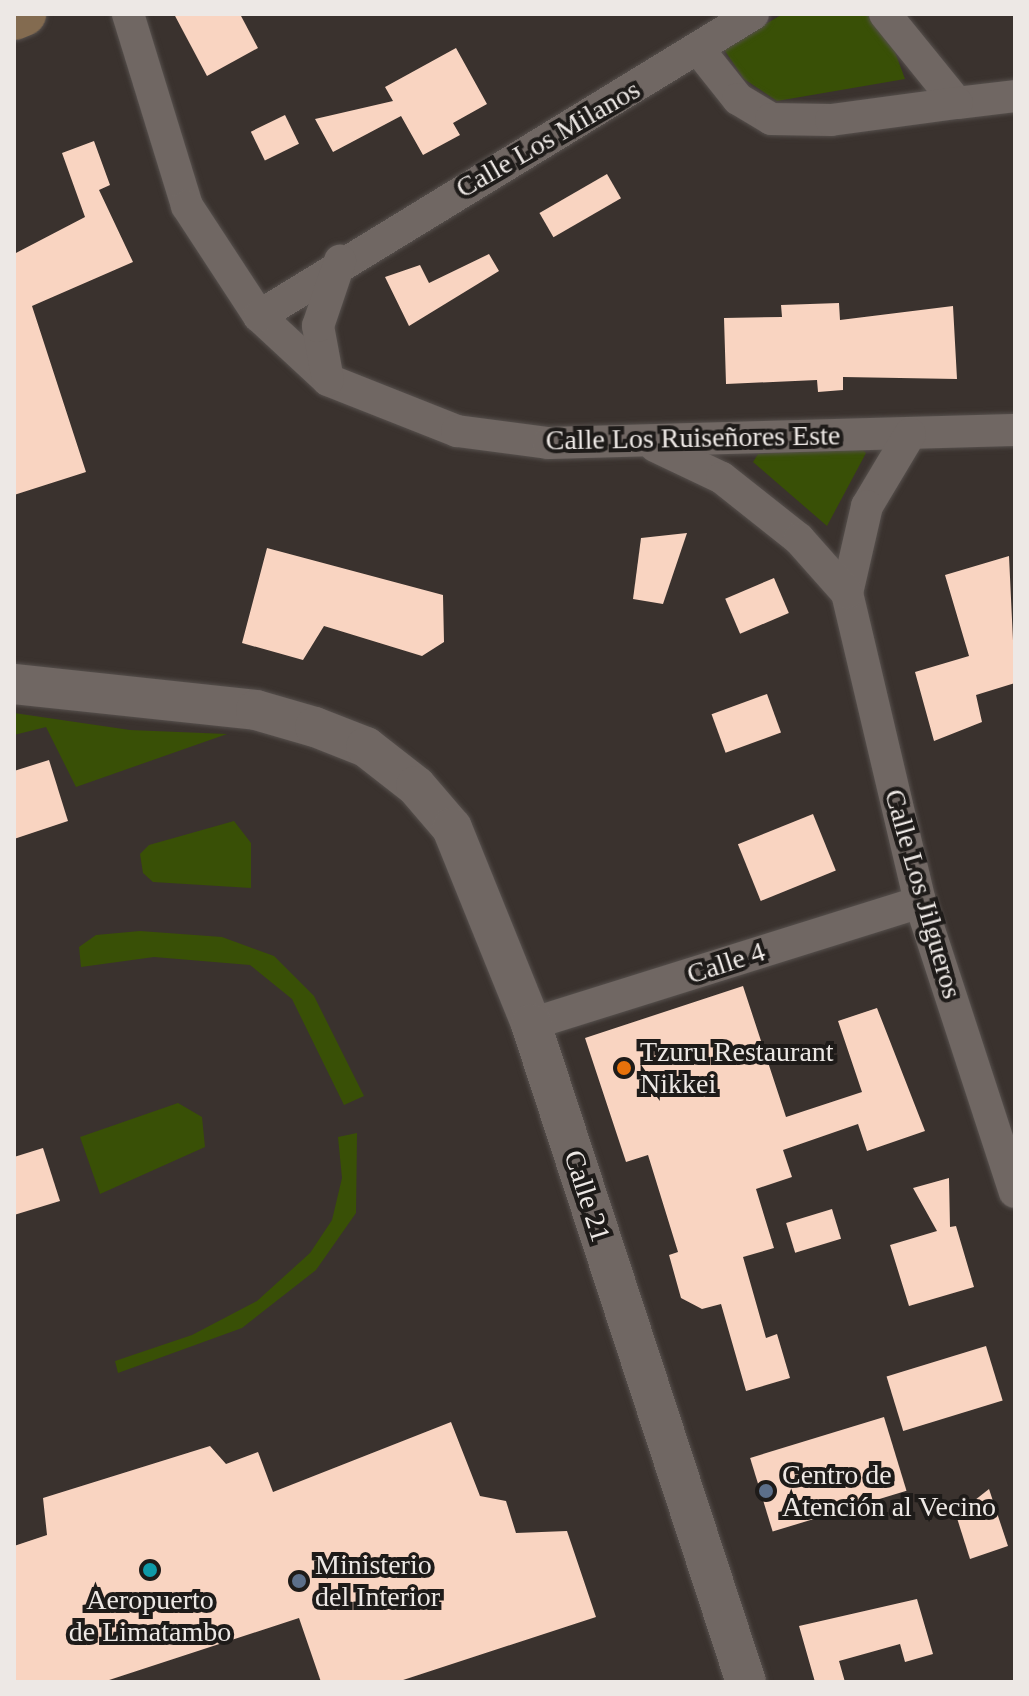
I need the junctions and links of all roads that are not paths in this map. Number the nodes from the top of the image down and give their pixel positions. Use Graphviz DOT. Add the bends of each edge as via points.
graph roads {
  1 [pos="24,14"];
  2 [pos="128,14"];
  3 [pos="753,14"];
  4 [pos="885,14"];
  5 [pos="14,18"];
  6 [pos="699,50"];
  7 [pos="1015,96"];
  8 [pos="957,103"];
  9 [pos="340,261"];
  10 [pos="259,316"];
  11 [pos="328,380"];
  12 [pos="1015,430"];
  13 [pos="910,434"];
  14 [pos="650,444"];
  15 [pos="847,593"];
  16 [pos="14,684"];
  17 [pos="920,902"];
  18 [pos="531,1024"];
  19 [pos="1015,1192"];
  20 [pos="746,1682"];
  1 -- 5 [label="main road"];
  2 -- 10 [label="street, Calle Los Ruiseñores Este" via="187,206"];
  3 -- 6 [label="street, Calle Los Milanos"];
  4 -- 8 [label="street"];
  6 -- 8 [label="street" via="738,99 771,119 831,120"];
  6 -- 9 [label="street, Calle Los Milanos"];
  7 -- 8 [label="street"];
  9 -- 10 [label="street, Calle Los Milanos"];
  9 -- 11 [label="street" via="318,326"];
  10 -- 11 [label="street, Calle Los Ruiseñores Este"];
  11 -- 14 [label="street, Calle Los Ruiseñores Este" via="457,431 548,443"];
  12 -- 13 [label="street, Calle Los Ruiseñores Este"];
  13 -- 14 [label="street, Calle Los Ruiseñores Este"];
  13 -- 15 [label="street, Calle Los Jilgueros" via="867,506"];
  14 -- 15 [label="street, Calle Los Jilgueros" via="722,478 799,539"];
  15 -- 17 [label="street, Calle Los Jilgueros"];
  16 -- 18 [label="street, Calle 21" via="256,710 366,747 416,786 452,828"];
  17 -- 18 [label="street, Calle 4"];
  17 -- 19 [label="street, Calle Los Jilgueros"];
  18 -- 20 [label="street, Calle 21"];
}
